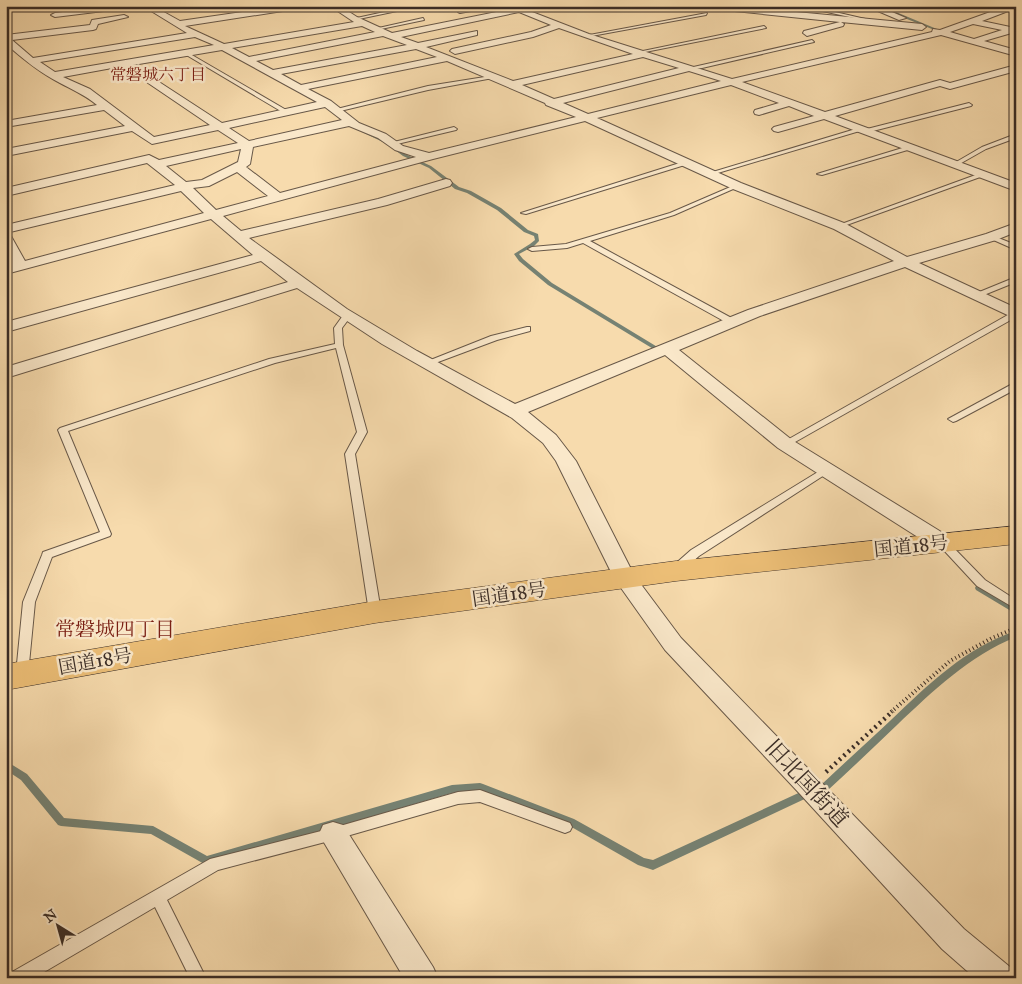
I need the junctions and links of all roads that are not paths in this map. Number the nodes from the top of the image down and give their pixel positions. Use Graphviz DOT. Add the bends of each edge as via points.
graph roads {
  1 [pos="30,6"];
  2 [pos="121,6"];
  3 [pos="146,6"];
  4 [pos="302,6"];
  5 [pos="334,6"];
  6 [pos="418,6"];
  7 [pos="496,6"];
  8 [pos="510,6"];
  9 [pos="540,6"];
  10 [pos="762,6"];
  11 [pos="802,6"];
  12 [pos="870,6"];
  13 [pos="1016,6"];
  14 [pos="6,10"];
  15 [pos="520,10"];
  16 [pos="705,10"];
  17 [pos="343,11"];
  18 [pos="748,11"];
  19 [pos="460,12"];
  20 [pos="54,15"];
  21 [pos="326,15"];
  22 [pos="124,17"];
  23 [pos="541,18"];
  24 [pos="423,19"];
  25 [pos="971,20"];
  26 [pos="359,21"];
  27 [pos="854,21"];
  28 [pos="522,22"];
  29 [pos="882,23"];
  30 [pos="179,24"];
  31 [pos="558,26"];
  32 [pos="764,27"];
  33 [pos="922,27"];
  34 [pos="937,32"];
  35 [pos="384,33"];
  36 [pos="474,33"];
  37 [pos="197,34"];
  38 [pos="584,35"];
  39 [pos="810,37"];
  40 [pos="564,38"];
  41 [pos="8,41"];
  42 [pos="972,42"];
  43 [pos="222,46"];
  44 [pos="418,46"];
  45 [pos="185,52"];
  46 [pos="643,53"];
  47 [pos="1016,53"];
  48 [pos="438,54"];
  49 [pos="449,58"];
  50 [pos="246,60"];
  51 [pos="31,61"];
  52 [pos="124,63"];
  53 [pos="691,68"];
  54 [pos="1016,68"];
  55 [pos="271,73"];
  56 [pos="55,75"];
  57 [pos="491,76"];
  58 [pos="733,82"];
  59 [pos="512,84"];
  60 [pos="299,88"];
  61 [pos="550,103"];
  62 [pos="790,103"];
  63 [pos="969,104"];
  64 [pos="107,106"];
  65 [pos="331,107"];
  66 [pos="286,112"];
  67 [pos="759,112"];
  68 [pos="822,115"];
  69 [pos="587,118"];
  70 [pos="25,121"];
  71 [pos="350,122"];
  72 [pos="6,124"];
  73 [pos="220,126"];
  74 [pos="136,127"];
  75 [pos="454,129"];
  76 [pos="778,129"];
  77 [pos="863,130"];
  78 [pos="1016,136"];
  79 [pos="152,141"];
  80 [pos="393,144"];
  81 [pos="45,145"];
  82 [pos="248,145"];
  83 [pos="909,148"];
  84 [pos="6,153"];
  85 [pos="429,157"];
  86 [pos="154,162"];
  87 [pos="686,163"];
  88 [pos="954,165"];
  89 [pos="238,167"];
  90 [pos="710,174"];
  91 [pos="820,174"];
  92 [pos="981,175"];
  93 [pos="446,183"];
  94 [pos="185,186"];
  95 [pos="737,186"];
  96 [pos="1016,187"];
  97 [pos="212,189"];
  98 [pos="6,192"];
  99 [pos="277,197"];
  100 [pos="236,208"];
  101 [pos="524,213"];
  102 [pos="212,214"];
  103 [pos="839,226"];
  104 [pos="1016,227"];
  105 [pos="6,229"];
  106 [pos="239,236"];
  107 [pos="991,237"];
  108 [pos="6,239"];
  109 [pos="584,241"];
  110 [pos="1016,248"];
  111 [pos="532,249"];
  112 [pos="264,256"];
  113 [pos="906,262"];
  114 [pos="13,268"];
  115 [pos="1016,279"];
  116 [pos="299,283"];
  117 [pos="976,295"];
  118 [pos="1016,314"];
  119 [pos="347,316"];
  120 [pos="734,322"];
  121 [pos="6,327"];
  122 [pos="527,329"];
  123 [pos="338,346"];
  124 [pos="668,349"];
  125 [pos="427,363"];
  126 [pos="6,373"];
  127 [pos="1016,385"];
  128 [pos="515,411"];
  129 [pos="953,419"];
  130 [pos="785,444"];
  131 [pos="826,470"];
  132 [pos="1016,535"];
  133 [pos="943,543"];
  134 [pos="676,571"];
  135 [pos="625,578"];
  136 [pos="1016,605"];
  137 [pos="375,612"];
  138 [pos="14,676"];
  139 [pos="564,828"];
  140 [pos="333,834"];
  141 [pos="158,897"];
  142 [pos="18,978"];
  143 [pos="198,978"];
  144 [pos="422,978"];
  145 [pos="999,978"];
  1 -- 14 [label="street"];
  2 -- 20 [label="street"];
  3 -- 30 [label="street"];
  4 -- 30 [label="street"];
  5 -- 17 [label="street"];
  6 -- 26 [label="lane"];
  7 -- 19 [label="lane"];
  8 -- 15 [label="street"];
  9 -- 15 [label="street"];
  10 -- 18 [label="street"];
  11 -- 29 [label="lane"];
  12 -- 33 [label="street"];
  13 -- 25 [label="street"];
  15 -- 23 [label="street"];
  15 -- 35 [label="street"];
  16 -- 18 [label="street"];
  16 -- 38 [label="lane"];
  17 -- 21 [label="street"];
  17 -- 26 [label="street"];
  18 -- 27 [label="street"];
  22 -- 41 [label="street" via="95,22 93,27"];
  23 -- 28 [label="street"];
  23 -- 31 [label="street"];
  24 -- 35 [label="lane"];
  25 -- 34 [label="street"];
  25 -- 42 [label="street" via="1012,30"];
  26 -- 35 [label="street"];
  26 -- 43 [label="street"];
  27 -- 29 [label="street"];
  27 -- 39 [label="street"];
  29 -- 33 [label="street"];
  30 -- 37 [label="street"];
  31 -- 38 [label="street"];
  31 -- 48 [label="street"];
  32 -- 46 [label="lane"];
  33 -- 34 [label="street"];
  34 -- 42 [label="street"];
  34 -- 58 [label="street"];
  35 -- 44 [label="street"];
  35 -- 50 [label="street"];
  36 -- 44 [label="street"];
  37 -- 43 [label="street"];
  37 -- 51 [label="street"];
  38 -- 40 [label="street"];
  38 -- 46 [label="street"];
  39 -- 53 [label="lane" via="702,68"];
  41 -- 51 [label="street"];
  42 -- 47 [label="street"];
  43 -- 45 [label="street"];
  43 -- 50 [label="street"];
  44 -- 48 [label="street"];
  44 -- 55 [label="street"];
  45 -- 52 [label="street"];
  45 -- 66 [label="lane"];
  46 -- 53 [label="street"];
  46 -- 59 [label="street"];
  48 -- 49 [label="street"];
  49 -- 57 [label="street"];
  49 -- 60 [label="street"];
  50 -- 55 [label="street"];
  51 -- 56 [label="street"];
  52 -- 56 [label="street"];
  52 -- 73 [label="street"];
  53 -- 58 [label="street"];
  53 -- 61 [label="street"];
  54 -- 68 [label="street" via="950,86 940,83"];
  55 -- 60 [label="street"];
  56 -- 64 [label="street"];
  57 -- 59 [label="street"];
  57 -- 65 [label="lane"];
  58 -- 62 [label="street"];
  58 -- 69 [label="street"];
  59 -- 61 [label="street"];
  60 -- 65 [label="street"];
  61 -- 69 [label="street"];
  62 -- 67 [label="street"];
  62 -- 68 [label="street"];
  63 -- 77 [label="lane"];
  64 -- 70 [label="street"];
  64 -- 74 [label="street"];
  65 -- 66 [label="street"];
  65 -- 71 [label="street"];
  66 -- 73 [label="street"];
  68 -- 76 [label="street"];
  68 -- 77 [label="street"];
  69 -- 85 [label="street"];
  69 -- 87 [label="street"];
  70 -- 72 [label="street"];
  70 -- 81 [label="street"];
  71 -- 80 [label="street"];
  71 -- 82 [label="street"];
  73 -- 79 [label="street"];
  73 -- 82 [label="street"];
  74 -- 79 [label="street"];
  74 -- 81 [label="street"];
  75 -- 80 [label="lane"];
  77 -- 83 [label="street"];
  77 -- 90 [label="lane"];
  78 -- 88 [label="lane" via="984,148"];
  79 -- 86 [label="street"];
  80 -- 85 [label="street"];
  81 -- 84 [label="street"];
  82 -- 86 [label="street"];
  82 -- 89 [label="street" via="244,164"];
  83 -- 88 [label="street"];
  83 -- 91 [label="lane"];
  85 -- 99 [label="street"];
  86 -- 94 [label="street, 旧北国街道"];
  86 -- 98 [label="street"];
  87 -- 90 [label="street"];
  87 -- 101 [label="lane"];
  88 -- 92 [label="street"];
  89 -- 97 [label="street"];
  89 -- 99 [label="street"];
  90 -- 95 [label="street"];
  92 -- 96 [label="street"];
  92 -- 103 [label="lane"];
  93 -- 106 [label="street" via="382,202"];
  94 -- 97 [label="street"];
  94 -- 102 [label="street, 旧北国街道"];
  94 -- 105 [label="street"];
  95 -- 103 [label="street"];
  95 -- 109 [label="lane" via="672,214"];
  97 -- 100 [label="street"];
  99 -- 100 [label="street"];
  100 -- 102 [label="street"];
  102 -- 106 [label="street, 旧北国街道"];
  102 -- 114 [label="street"];
  103 -- 113 [label="street"];
  104 -- 107 [label="street"];
  106 -- 112 [label="street, 旧北国街道"];
  107 -- 110 [label="lane"];
  107 -- 113 [label="street"];
  108 -- 114 [label="street"];
  109 -- 111 [label="lane" via="568,246"];
  109 -- 120 [label="lane"];
  112 -- 116 [label="street, 旧北国街道"];
  112 -- 121 [label="street"];
  113 -- 117 [label="street"];
  113 -- 120 [label="street"];
  115 -- 117 [label="lane"];
  116 -- 119 [label="street, 旧北国街道"];
  116 -- 126 [label="street"];
  117 -- 118 [label="street"];
  118 -- 130 [label="lane"];
  119 -- 123 [label="lane" via="338,328"];
  119 -- 125 [label="street, 旧北国街道"];
  120 -- 124 [label="street"];
  122 -- 125 [label="lane"];
  123 -- 137 [label="lane" via="362,432 350,454"];
  123 -- 138 [label="lane" via="272,361 63,430 106,534 47,555 30,602"];
  124 -- 128 [label="street"];
  124 -- 130 [label="street"];
  125 -- 128 [label="street, 旧北国街道"];
  127 -- 129 [label="lane"];
  128 -- 135 [label="street, 旧北国街道" via="556,443"];
  130 -- 131 [label="street"];
  131 -- 133 [label="street"];
  131 -- 134 [label="lane" via="695,553"];
  132 -- 133 [label="highway, 国道18号"];
  133 -- 134 [label="highway, 国道18号"];
  133 -- 136 [label="lane" via="982,583"];
  134 -- 135 [label="highway, 国道18号"];
  135 -- 137 [label="highway, 国道18号"];
  135 -- 145 [label="street, 旧北国街道" via="674,644 952,939"];
  137 -- 138 [label="highway, 国道18号"];
  139 -- 140 [label="lane" via="480,796 458,798"];
  140 -- 141 [label="lane" via="215,864"];
  140 -- 144 [label="street"];
  141 -- 142 [label="lane"];
  141 -- 143 [label="lane"];
}
